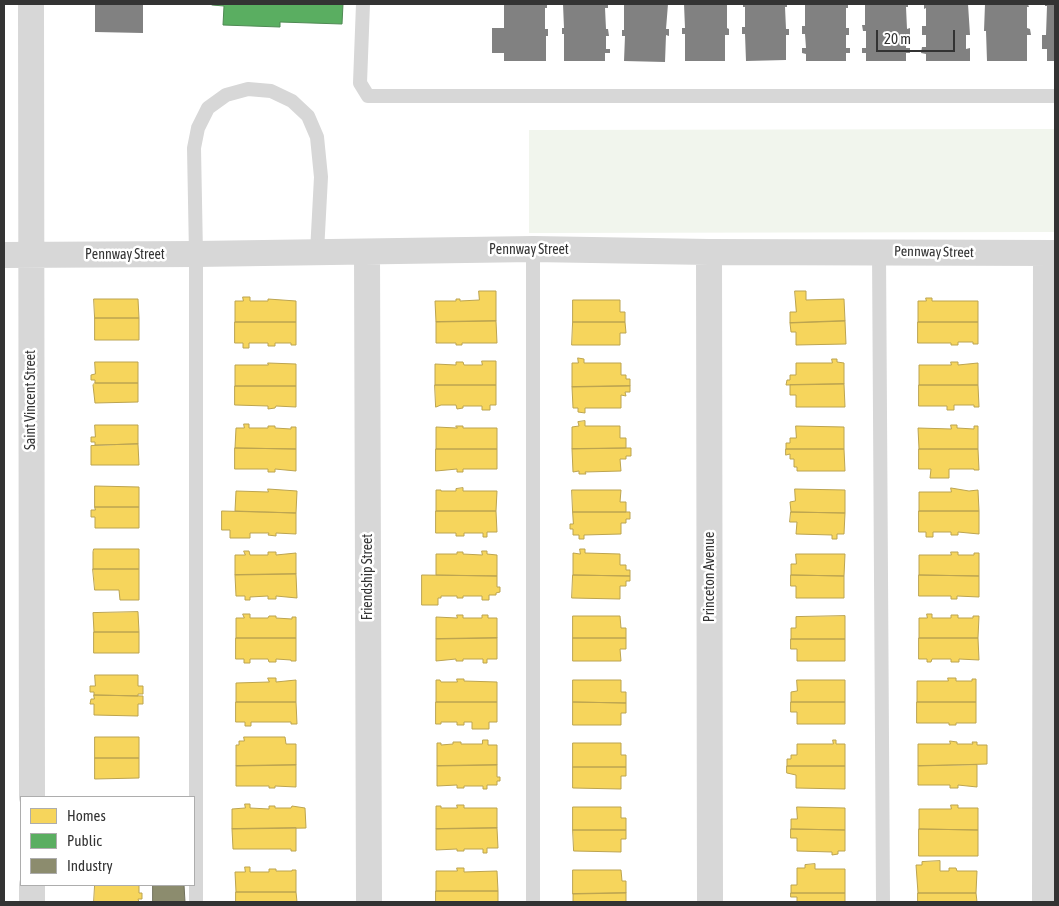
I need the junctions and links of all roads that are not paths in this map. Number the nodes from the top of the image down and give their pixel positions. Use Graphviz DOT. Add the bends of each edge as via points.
graph roads {
  1 [pos="30,4"];
  2 [pos="363,4"];
  3 [pos="1055,96"];
  4 [pos="533,249"];
  5 [pos="317,252"];
  6 [pos="367,252"];
  7 [pos="709,252"];
  8 [pos="879,252"];
  9 [pos="1051,253"];
  10 [pos="196,254"];
  11 [pos="4,255"];
  12 [pos="31,256"];
  13 [pos="32,796"];
  14 [pos="32,886"];
  15 [pos="32,902"];
  16 [pos="196,902"];
  17 [pos="369,902"];
  18 [pos="533,902"];
  19 [pos="710,902"];
  20 [pos="883,902"];
  21 [pos="1045,902"];
  1 -- 12 [label="street, Saint Vincent Street"];
  2 -- 3 [label="lane" via="360,83 368,96"];
  4 -- 6 [label="street, Pennway Street"];
  4 -- 7 [label="street, Pennway Street"];
  4 -- 18 [label="lane"];
  5 -- 6 [label="street, Pennway Street"];
  5 -- 10 [label="street, Pennway Street"];
  5 -- 10 [label="lane" via="321,177 318,137 308,116 292,101 271,91 248,89 226,95 208,108 198,128 194,148"];
  6 -- 17 [label="street, Friendship Street"];
  7 -- 8 [label="street, Pennway Street"];
  7 -- 19 [label="street, Princeton Avenue"];
  8 -- 9 [label="street, Pennway Street"];
  8 -- 20 [label="lane"];
  9 -- 21 [label="street"];
  10 -- 12 [label="street, Pennway Street"];
  10 -- 16 [label="lane"];
  11 -- 12 [label="street, Pennway Street"];
  12 -- 13 [label="street, Saint Vincent Street"];
  14 -- 15 [label="street"];
}
